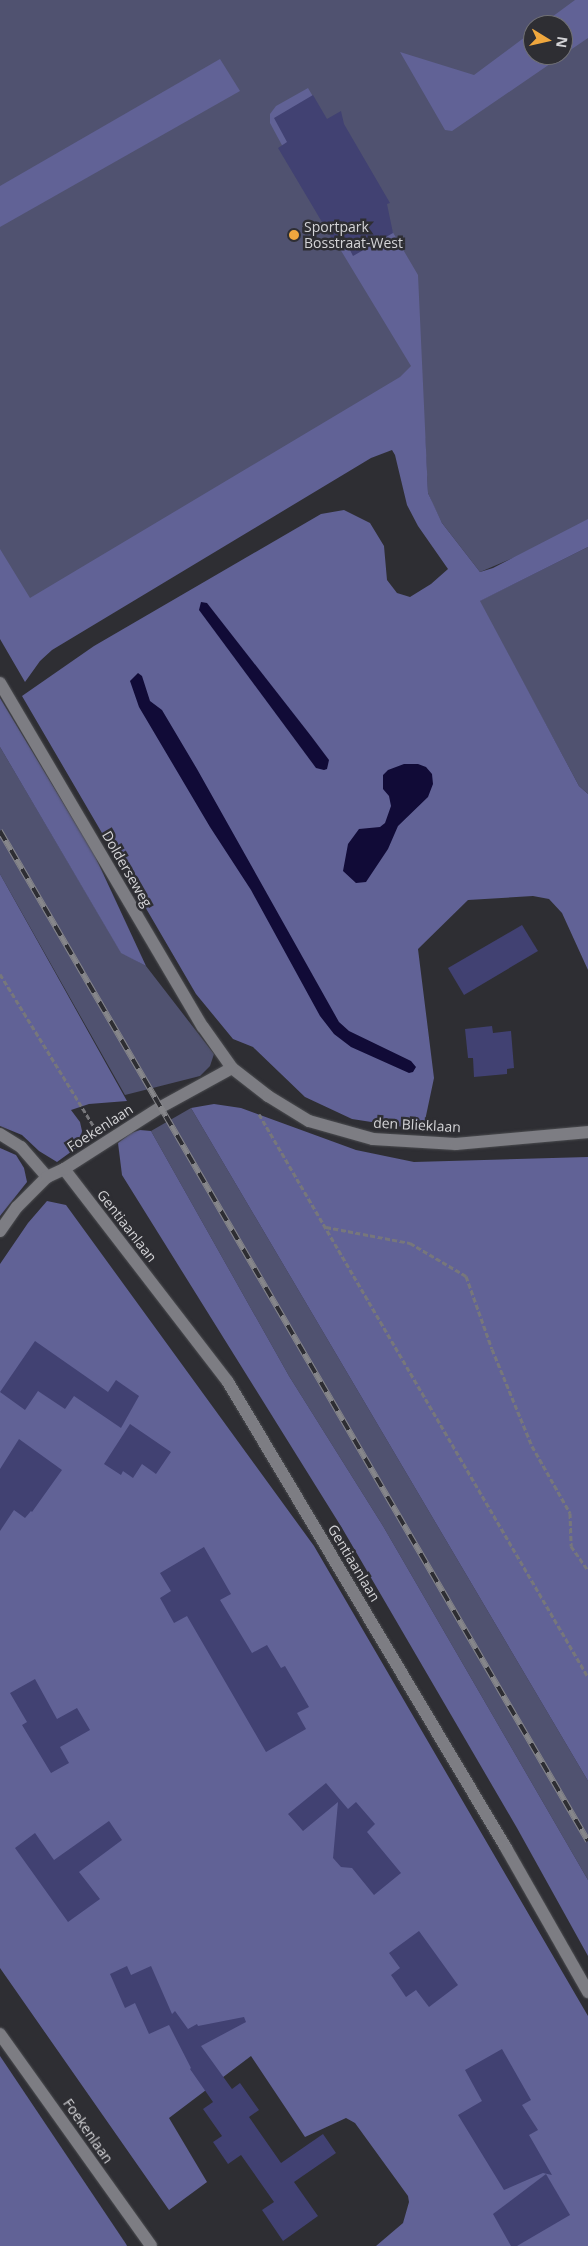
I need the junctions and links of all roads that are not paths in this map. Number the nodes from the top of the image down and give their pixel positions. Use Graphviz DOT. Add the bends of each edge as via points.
graph roads {
  1 [pos="0,682"];
  2 [pos="232,1068"];
  3 [pos="588,1132"];
  4 [pos="0,1134"];
  5 [pos="64,1170"];
  6 [pos="47,1177"];
  7 [pos="0,1231"];
  8 [pos="588,1992"];
  9 [pos="0,2034"];
  10 [pos="151,2246"];
  1 -- 2 [label="street, Dolderseweg" via="203,1027"];
  2 -- 3 [label="street, den Blieklaan" via="268,1096 309,1121 372,1139 456,1144"];
  2 -- 5 [label="street, Foekenlaan" via="161,1107"];
  4 -- 6 [label="street" via="21,1146"];
  5 -- 6 [label="street, Foekenlaan"];
  5 -- 8 [label="street, Gentiaanlaan" via="228,1382 486,1814"];
  6 -- 7 [label="street, Foekenlaan" via="17,1207"];
  9 -- 10 [label="street, Foekenlaan"];
}
